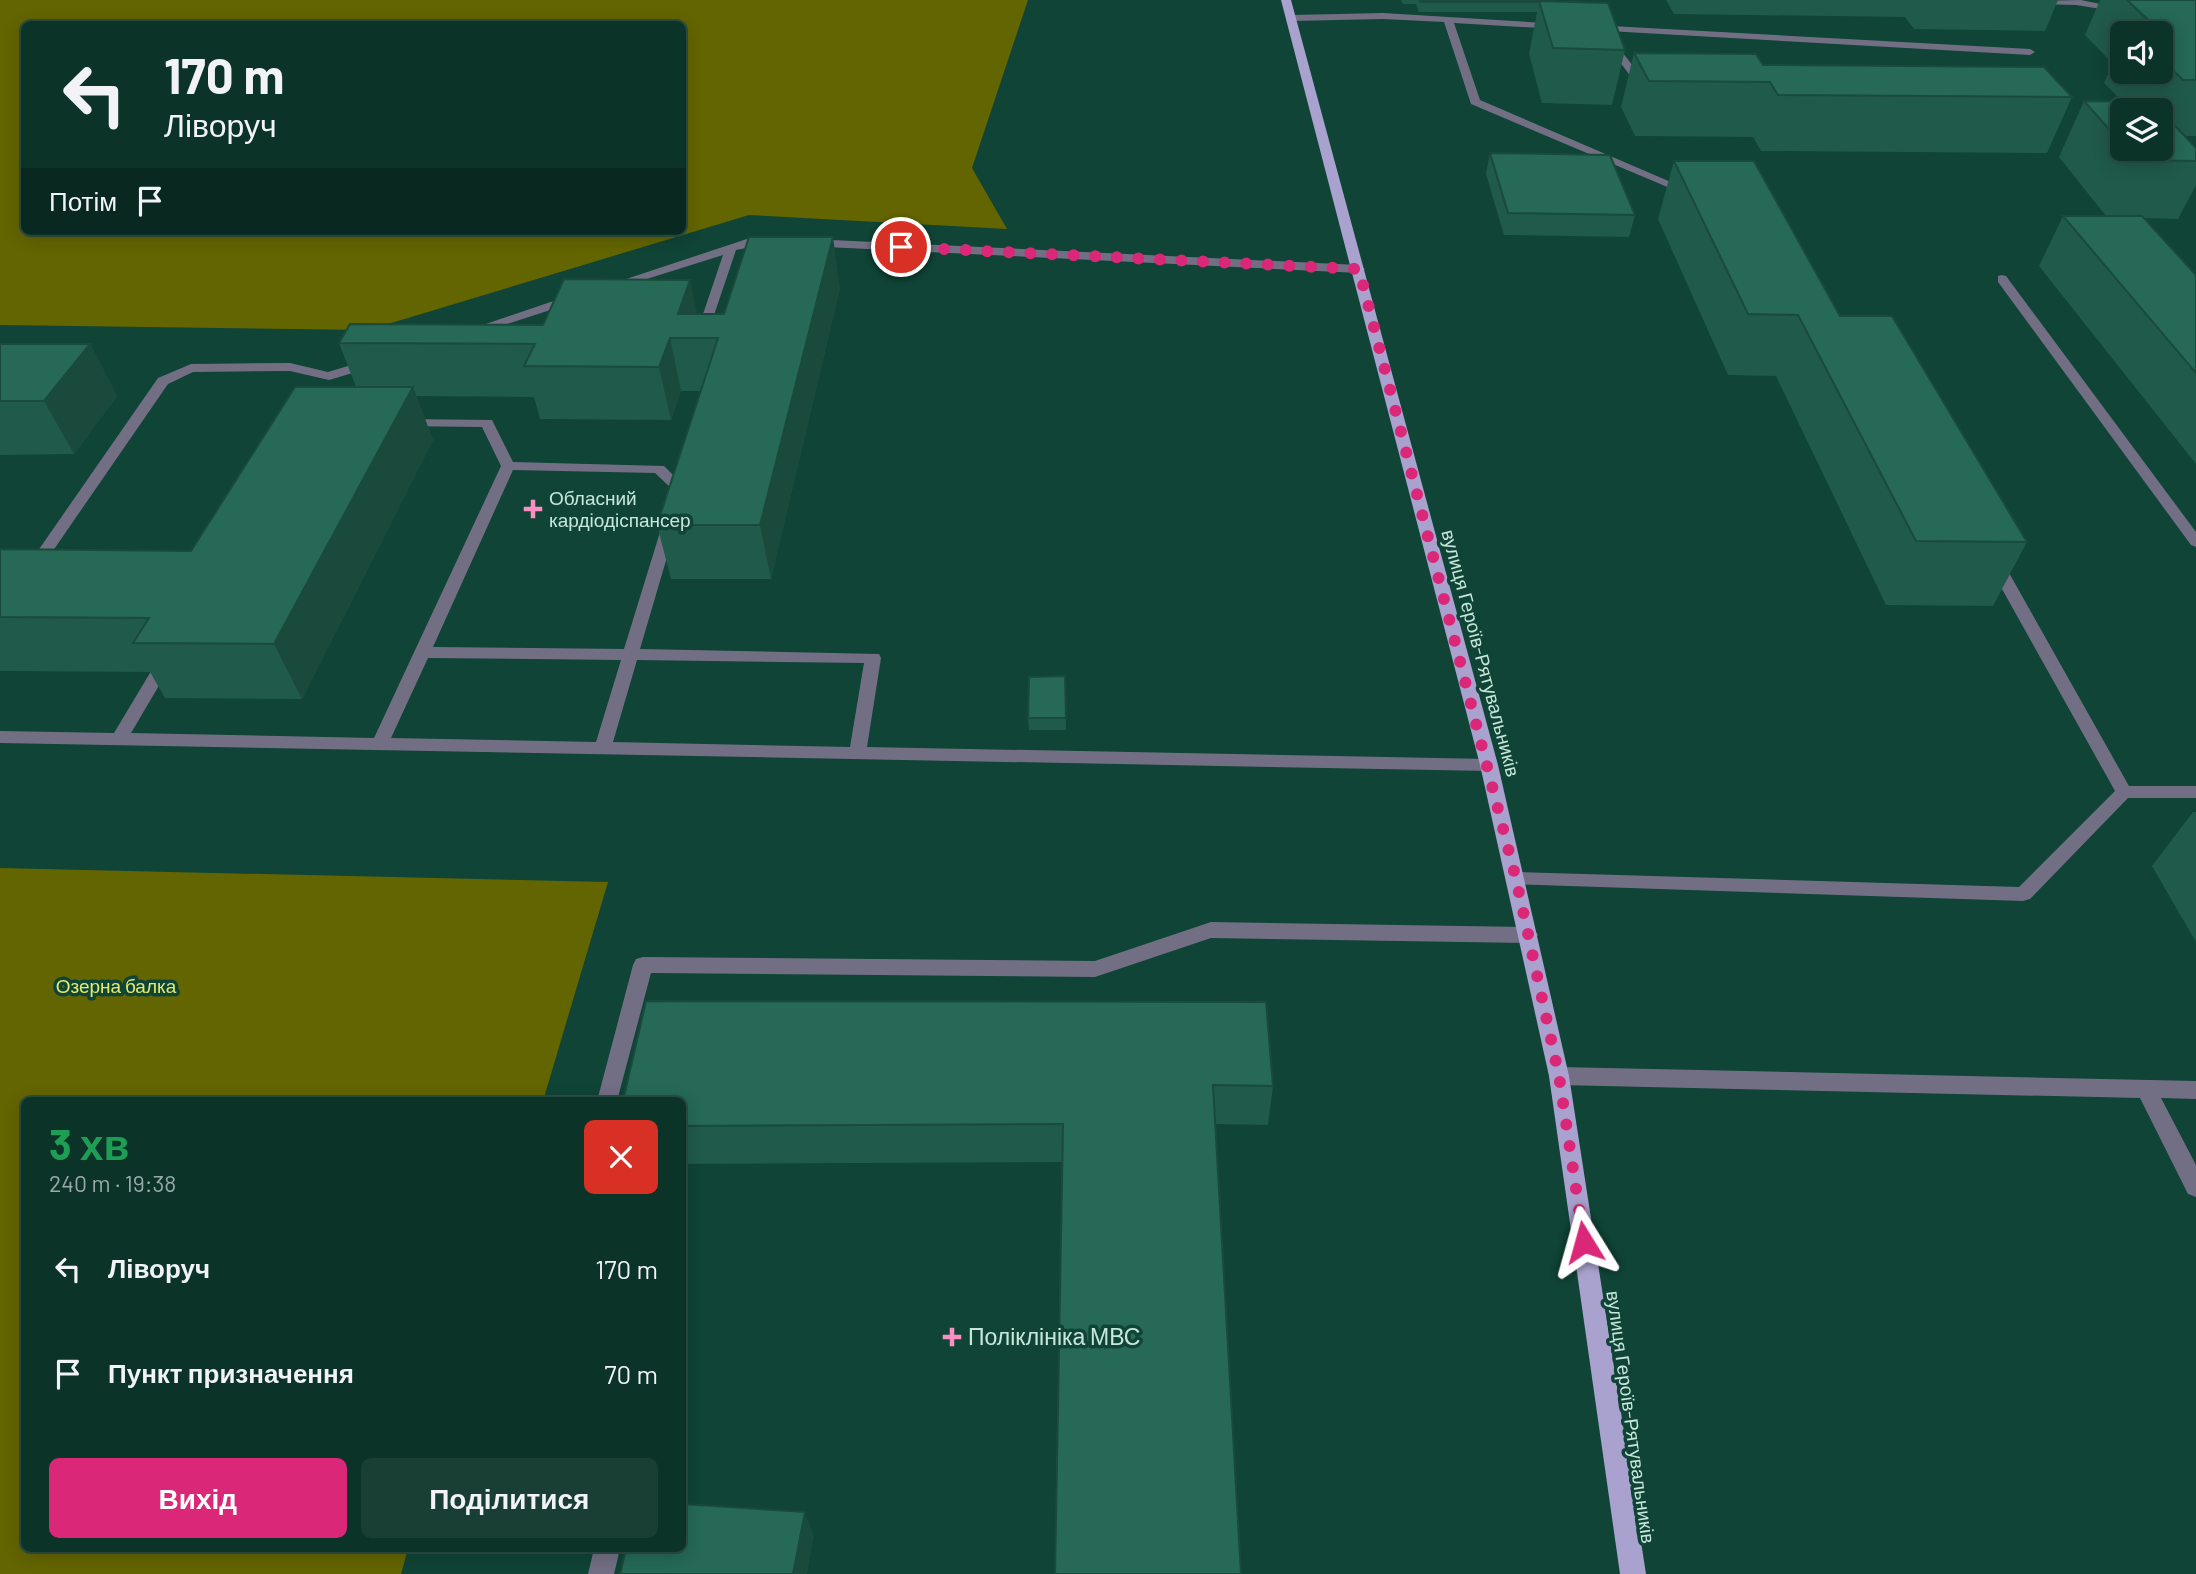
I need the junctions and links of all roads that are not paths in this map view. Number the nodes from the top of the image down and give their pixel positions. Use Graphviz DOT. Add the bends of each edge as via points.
graph roads {
  1 [pos="1286,0"];
  2 [pos="2023,1"];
  3 [pos="2075,1"];
  4 [pos="2130,11"];
  5 [pos="1292,18"];
  6 [pos="1448,19"];
  7 [pos="1572,27"];
  8 [pos="1586,27"];
  9 [pos="1600,28"];
  10 [pos="2018,52"];
  11 [pos="2030,52"];
  12 [pos="2024,63"];
  13 [pos="1657,88"];
  14 [pos="1703,198"];
  15 [pos="731,248"];
  16 [pos="1359,269"];
  17 [pos="2003,279"];
  18 [pos="504,321"];
  19 [pos="544,321"];
  20 [pos="680,321"];
  21 [pos="454,336"];
  22 [pos="379,360"];
  23 [pos="329,376"];
  24 [pos="310,391"];
  25 [pos="393,422"];
  26 [pos="508,466"];
  27 [pos="2196,542"];
  28 [pos="1987,548"];
  29 [pos="0,583"];
  30 [pos="23,583"];
  31 [pos="43,589"];
  32 [pos="422,652"];
  33 [pos="631,655"];
  34 [pos="159,672"];
  35 [pos="0,737"];
  36 [pos="119,739"];
  37 [pos="380,744"];
  38 [pos="603,748"];
  39 [pos="858,753"];
  40 [pos="1489,765"];
  41 [pos="2124,792"];
  42 [pos="2196,792"];
  43 [pos="1516,879"];
  44 [pos="1528,935"];
  45 [pos="1559,1076"];
  46 [pos="2146,1089"];
  47 [pos="2196,1090"];
  48 [pos="608,1097"];
  49 [pos="2196,1187"];
  50 [pos="606,1552"];
  51 [pos="601,1574"];
  52 [pos="1633,1574"];
  1 -- 5 [label="main road, вулиця Героїв-Рятувальників"];
  2 -- 3 [label="street"];
  3 -- 4 [label="street"];
  5 -- 6 [label="street"];
  5 -- 16 [label="main road, вулиця Героїв-Рятувальників"];
  6 -- 7 [label="street"];
  6 -- 14 [label="street" via="1475,102"];
  8 -- 9 [label="street"];
  9 -- 10 [label="street"];
  9 -- 13 [label="street" via="1644,87"];
  10 -- 11 [label="street"];
  10 -- 12 [label="street"];
  15 -- 16 [label="street" via="757,240"];
  15 -- 18 [label="street"];
  15 -- 20 [label="street" via="707,321"];
  16 -- 40 [label="main road, вулиця Героїв-Рятувальників"];
  17 -- 27 [label="street"];
  18 -- 19 [label="street"];
  18 -- 21 [label="street"];
  22 -- 23 [label="street"];
  23 -- 24 [label="street"];
  23 -- 30 [label="street" via="290,367 191,368 163,381"];
  25 -- 26 [label="street" via="486,423"];
  26 -- 32 [label="street"];
  26 -- 33 [label="street" via="659,470 680,489"];
  28 -- 41 [label="street"];
  29 -- 30 [label="street"];
  30 -- 31 [label="street"];
  32 -- 33 [label="street"];
  32 -- 37 [label="street"];
  33 -- 38 [label="street"];
  33 -- 39 [label="street" via="873,658"];
  34 -- 36 [label="street"];
  35 -- 36 [label="street"];
  36 -- 37 [label="street"];
  37 -- 38 [label="street"];
  38 -- 39 [label="street"];
  39 -- 40 [label="street"];
  40 -- 43 [label="main road, вулиця Героїв-Рятувальників"];
  41 -- 42 [label="street"];
  41 -- 43 [label="street" via="2023,894"];
  43 -- 44 [label="main road, вулиця Героїв-Рятувальників"];
  44 -- 45 [label="main road, вулиця Героїв-Рятувальників"];
  44 -- 48 [label="street" via="1211,930 1095,969 643,965"];
  45 -- 46 [label="street"];
  45 -- 52 [label="main road, вулиця Героїв-Рятувальників"];
  46 -- 47 [label="street"];
  46 -- 49 [label="street"];
  50 -- 51 [label="street"];
}
